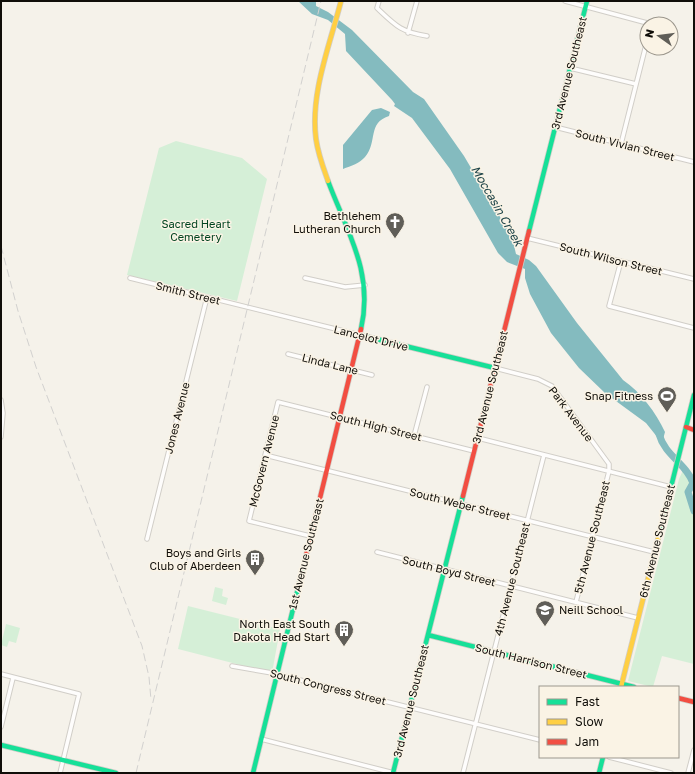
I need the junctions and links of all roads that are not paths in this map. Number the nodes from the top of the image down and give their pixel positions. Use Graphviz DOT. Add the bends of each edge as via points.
graph roads {
  1 [pos="341,1"];
  2 [pos="379,1"];
  3 [pos="417,1"];
  4 [pos="565,1"];
  5 [pos="587,1"];
  6 [pos="586,7"];
  7 [pos="639,21"];
  8 [pos="408,33"];
  9 [pos="427,36"];
  10 [pos="643,56"];
  11 [pos="570,68"];
  12 [pos="636,84"];
  13 [pos="555,127"];
  14 [pos="621,144"];
  15 [pos="694,162"];
  16 [pos="527,238"];
  17 [pos="621,261"];
  18 [pos="130,278"];
  19 [pos="305,278"];
  20 [pos="694,279"];
  21 [pos="365,285"];
  22 [pos="207,297"];
  23 [pos="247,307"];
  24 [pos="694,328"];
  25 [pos="360,335"];
  26 [pos="288,354"];
  27 [pos="495,368"];
  28 [pos="352,370"];
  29 [pos="372,375"];
  30 [pos="427,388"];
  31 [pos="694,395"];
  32 [pos="1,400"];
  33 [pos="278,402"];
  34 [pos="340,417"];
  35 [pos="686,428"];
  36 [pos="694,430"];
  37 [pos="414,436"];
  38 [pos="1,437"];
  39 [pos="478,438"];
  40 [pos="474,451"];
  41 [pos="265,455"];
  42 [pos="544,455"];
  43 [pos="327,470"];
  44 [pos="609,471"];
  45 [pos="671,487"];
  46 [pos="461,504"];
  47 [pos="527,520"];
  48 [pos="310,536"];
  49 [pos="593,537"];
  50 [pos="147,539"];
  51 [pos="377,552"];
  52 [pos="654,552"];
  53 [pos="444,569"];
  54 [pos="510,586"];
  55 [pos="576,602"];
  56 [pos="638,618"];
  57 [pos="428,635"];
  58 [pos="493,652"];
  59 [pos="232,666"];
  60 [pos="1,674"];
  61 [pos="277,674"];
  62 [pos="13,678"];
  63 [pos="621,685"];
  64 [pos="679,698"];
  65 [pos="694,702"];
  66 [pos="409,707"];
  67 [pos="476,724"];
  68 [pos="1,726"];
  69 [pos="261,739"];
  70 [pos="539,740"];
  71 [pos="1,745"];
  72 [pos="694,750"];
  73 [pos="603,758"];
  74 [pos="613,758"];
  75 [pos="63,760"];
  76 [pos="60,773"];
  77 [pos="116,773"];
  78 [pos="253,773"];
  79 [pos="393,773"];
  80 [pos="463,773"];
  81 [pos="599,773"];
  82 [pos="671,773"];
  83 [pos="688,773"];
  1 -- 21 [label="main road, 1st Avenue Southeast" via="317,98 316,139 358,256"];
  2 -- 8 [label="street" via="377,8"];
  3 -- 8 [label="street"];
  4 -- 6 [label="street"];
  5 -- 6 [label="main road, 3rd Avenue Southeast"];
  6 -- 7 [label="street"];
  6 -- 11 [label="main road, 3rd Avenue Southeast"];
  8 -- 9 [label="street"];
  10 -- 12 [label="street"];
  11 -- 12 [label="street"];
  11 -- 13 [label="main road, 3rd Avenue Southeast"];
  12 -- 14 [label="street"];
  13 -- 14 [label="street, South Vivian Street"];
  13 -- 16 [label="main road, 3rd Avenue Southeast"];
  14 -- 15 [label="street, South Vivian Street"];
  16 -- 17 [label="street, South Wilson Street"];
  16 -- 27 [label="main road, 3rd Avenue Southeast"];
  17 -- 20 [label="street, South Wilson Street"];
  17 -- 24 [label="street" via="609,306"];
  18 -- 22 [label="street, Smith Street"];
  19 -- 21 [label="street" via="345,287"];
  21 -- 25 [label="main road, 1st Avenue Southeast" via="366,303"];
  22 -- 23 [label="street, Smith Street"];
  22 -- 50 [label="street, Jones Avenue"];
  23 -- 25 [label="street, Lancelot Drive"];
  25 -- 27 [label="main road, Lancelot Drive"];
  25 -- 28 [label="main road, 1st Avenue Southeast"];
  26 -- 28 [label="street, Linda Lane"];
  27 -- 39 [label="main road, 3rd Avenue Southeast"];
  27 -- 44 [label="street, Park Avenue" via="538,379 552,386 606,461"];
  28 -- 29 [label="street, Linda Lane"];
  28 -- 34 [label="main road, 1st Avenue Southeast"];
  30 -- 37 [label="street"];
  31 -- 35 [label="main road, 6th Avenue Southeast"];
  32 -- 38 [label="street"];
  33 -- 34 [label="street, South High Street"];
  33 -- 41 [label="street, McGovern Avenue"];
  34 -- 37 [label="street, South High Street"];
  34 -- 43 [label="main road, 1st Avenue Southeast"];
  35 -- 36 [label="main road"];
  35 -- 45 [label="main road, 6th Avenue Southeast"];
  37 -- 40 [label="street, South High Street"];
  39 -- 40 [label="main road, 3rd Avenue Southeast"];
  39 -- 42 [label="street"];
  40 -- 46 [label="main road, 3rd Avenue Southeast"];
  41 -- 43 [label="street, South Weber Street"];
  41 -- 48 [label="street, McGovern Avenue" via="249,521"];
  42 -- 44 [label="street"];
  42 -- 47 [label="street, 4th Avenue Southeast"];
  43 -- 46 [label="street, South Weber Street"];
  43 -- 48 [label="main road, 1st Avenue Southeast"];
  44 -- 45 [label="street"];
  44 -- 49 [label="street, 5th Avenue Southeast"];
  45 -- 52 [label="main road, 6th Avenue Southeast"];
  46 -- 47 [label="street, South Weber Street"];
  46 -- 53 [label="main road, 3rd Avenue Southeast"];
  47 -- 49 [label="street, South Weber Street"];
  47 -- 54 [label="street, 4th Avenue Southeast"];
  48 -- 61 [label="main road, 1st Avenue Southeast"];
  49 -- 52 [label="street, South Weber Street"];
  49 -- 55 [label="street, 5th Avenue Southeast"];
  51 -- 53 [label="street, South Boyd Street"];
  52 -- 56 [label="main road, 6th Avenue Southeast"];
  53 -- 54 [label="street, South Boyd Street"];
  53 -- 57 [label="main road, 3rd Avenue Southeast"];
  54 -- 55 [label="street, South Boyd Street"];
  54 -- 58 [label="street, 4th Avenue Southeast"];
  55 -- 56 [label="street, South Boyd Street"];
  56 -- 63 [label="main road, 6th Avenue Southeast"];
  57 -- 58 [label="main road, South Harrison Street"];
  57 -- 66 [label="main road, 3rd Avenue Southeast"];
  58 -- 63 [label="main road, South Harrison Street"];
  58 -- 67 [label="street, 4th Avenue Southeast"];
  59 -- 61 [label="street, South Congress Street"];
  60 -- 62 [label="street"];
  61 -- 66 [label="street, South Congress Street"];
  61 -- 69 [label="main road, 1st Avenue Southeast"];
  62 -- 68 [label="street"];
  62 -- 75 [label="street" via="79,694"];
  64 -- 65 [label="main road"];
  66 -- 67 [label="street, South Congress Street"];
  66 -- 79 [label="main road, 3rd Avenue Southeast"];
  67 -- 70 [label="street, South Congress Street"];
  67 -- 80 [label="street, 4th Avenue Southeast"];
  69 -- 78 [label="main road, 1st Avenue Southeast"];
  69 -- 79 [label="street"];
  71 -- 75 [label="main road"];
  72 -- 83 [label="street"];
  73 -- 81 [label="main road"];
  74 -- 82 [label="street"];
  75 -- 76 [label="street"];
  75 -- 77 [label="main road"];
}
